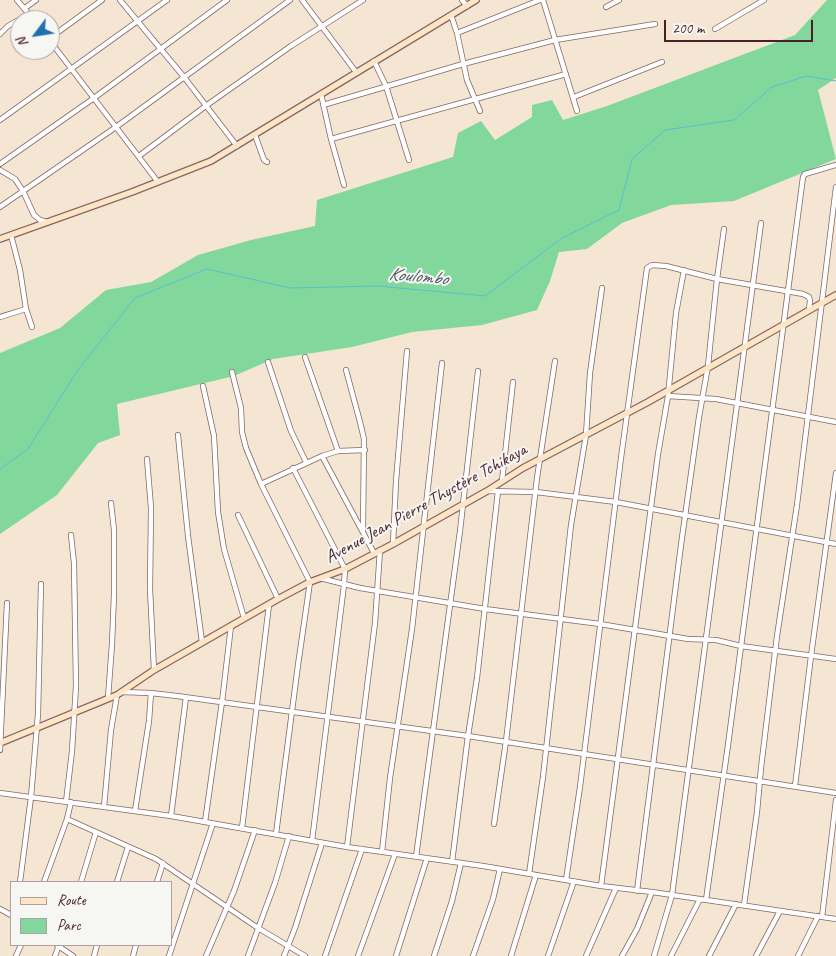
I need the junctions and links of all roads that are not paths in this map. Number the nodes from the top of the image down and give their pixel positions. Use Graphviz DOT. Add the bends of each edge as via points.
graph roads {
  1 [pos="17,0"];
  2 [pos="36,0"];
  3 [pos="102,0"];
  4 [pos="120,0"];
  5 [pos="167,0"];
  6 [pos="227,0"];
  7 [pos="290,0"];
  8 [pos="302,0"];
  9 [pos="363,0"];
  10 [pos="462,0"];
  11 [pos="476,0"];
  12 [pos="541,0"];
  13 [pos="619,0"];
  14 [pos="752,0"];
  15 [pos="764,0"];
  16 [pos="467,6"];
  17 [pos="755,6"];
  18 [pos="606,7"];
  19 [pos="25,8"];
  20 [pos="451,15"];
  21 [pos="137,22"];
  22 [pos="655,24"];
  23 [pos="10,25"];
  24 [pos="322,27"];
  25 [pos="715,29"];
  26 [pos="60,32"];
  27 [pos="457,33"];
  28 [pos="0,34"];
  29 [pos="554,40"];
  30 [pos="160,49"];
  31 [pos="60,54"];
  32 [pos="374,61"];
  33 [pos="662,62"];
  34 [pos="463,64"];
  35 [pos="71,69"];
  36 [pos="356,72"];
  37 [pos="566,74"];
  38 [pos="184,76"];
  39 [pos="386,86"];
  40 [pos="321,94"];
  41 [pos="574,97"];
  42 [pos="94,98"];
  43 [pos="475,100"];
  44 [pos="324,105"];
  45 [pos="207,106"];
  46 [pos="577,111"];
  47 [pos="480,112"];
  48 [pos="0,120"];
  49 [pos="397,120"];
  50 [pos="116,127"];
  51 [pos="255,135"];
  52 [pos="331,140"];
  53 [pos="237,146"];
  54 [pos="139,156"];
  55 [pos="409,160"];
  56 [pos="267,162"];
  57 [pos="0,164"];
  58 [pos="836,165"];
  59 [pos="0,170"];
  60 [pos="158,182"];
  61 [pos="344,185"];
  62 [pos="836,187"];
  63 [pos="23,191"];
  64 [pos="0,207"];
  65 [pos="48,222"];
  66 [pos="761,223"];
  67 [pos="724,229"];
  68 [pos="11,235"];
  69 [pos="0,239"];
  70 [pos="684,270"];
  71 [pos="717,279"];
  72 [pos="753,286"];
  73 [pos="602,288"];
  74 [pos="788,290"];
  75 [pos="834,298"];
  76 [pos="823,303"];
  77 [pos="26,309"];
  78 [pos="809,310"];
  79 [pos="0,317"];
  80 [pos="782,325"];
  81 [pos="32,327"];
  82 [pos="744,346"];
  83 [pos="407,352"];
  84 [pos="305,357"];
  85 [pos="268,362"];
  86 [pos="555,362"];
  87 [pos="442,363"];
  88 [pos="708,366"];
  89 [pos="346,370"];
  90 [pos="478,371"];
  91 [pos="232,372"];
  92 [pos="513,382"];
  93 [pos="203,386"];
  94 [pos="668,393"];
  95 [pos="703,398"];
  96 [pos="738,403"];
  97 [pos="773,410"];
  98 [pos="627,413"];
  99 [pos="808,416"];
  100 [pos="836,422"];
  101 [pos="586,434"];
  102 [pos="178,435"];
  103 [pos="365,450"];
  104 [pos="338,451"];
  105 [pos="322,456"];
  106 [pos="147,459"];
  107 [pos="540,459"];
  108 [pos="306,462"];
  109 [pos="293,468"];
  110 [pos="836,473"];
  111 [pos="502,481"];
  112 [pos="261,484"];
  113 [pos="498,490"];
  114 [pos="487,491"];
  115 [pos="536,492"];
  116 [pos="576,497"];
  117 [pos="616,502"];
  118 [pos="111,503"];
  119 [pos="462,504"];
  120 [pos="651,510"];
  121 [pos="238,515"];
  122 [pos="686,515"];
  123 [pos="722,521"];
  124 [pos="424,526"];
  125 [pos="756,529"];
  126 [pos="362,530"];
  127 [pos="71,535"];
  128 [pos="792,536"];
  129 [pos="828,542"];
  130 [pos="393,544"];
  131 [pos="836,544"];
  132 [pos="377,552"];
  133 [pos="345,569"];
  134 [pos="320,578"];
  135 [pos="310,582"];
  136 [pos="41,584"];
  137 [pos="344,585"];
  138 [pos="378,591"];
  139 [pos="415,596"];
  140 [pos="278,599"];
  141 [pos="450,602"];
  142 [pos="7,603"];
  143 [pos="268,604"];
  144 [pos="485,608"];
  145 [pos="521,614"];
  146 [pos="244,618"];
  147 [pos="560,619"];
  148 [pos="600,624"];
  149 [pos="231,626"];
  150 [pos="635,631"];
  151 [pos="670,636"];
  152 [pos="705,640"];
  153 [pos="202,642"];
  154 [pos="741,646"];
  155 [pos="775,651"];
  156 [pos="811,656"];
  157 [pos="836,660"];
  158 [pos="154,670"];
  159 [pos="151,693"];
  160 [pos="119,694"];
  161 [pos="186,697"];
  162 [pos="108,698"];
  163 [pos="222,702"];
  164 [pos="257,706"];
  165 [pos="75,712"];
  166 [pos="292,712"];
  167 [pos="327,717"];
  168 [pos="362,721"];
  169 [pos="398,726"];
  170 [pos="37,729"];
  171 [pos="433,731"];
  172 [pos="468,736"];
  173 [pos="506,741"];
  174 [pos="0,743"];
  175 [pos="545,748"];
  176 [pos="0,750"];
  177 [pos="583,754"];
  178 [pos="618,758"];
  179 [pos="654,764"];
  180 [pos="689,770"];
  181 [pos="723,775"];
  182 [pos="760,781"];
  183 [pos="795,786"];
  184 [pos="0,793"];
  185 [pos="836,793"];
  186 [pos="31,797"];
  187 [pos="836,800"];
  188 [pos="68,802"];
  189 [pos="104,807"];
  190 [pos="135,811"];
  191 [pos="171,816"];
  192 [pos="67,819"];
  193 [pos="205,822"];
  194 [pos="213,823"];
  195 [pos="494,824"];
  196 [pos="242,828"];
  197 [pos="255,830"];
  198 [pos="96,832"];
  199 [pos="276,834"];
  200 [pos="289,836"];
  201 [pos="312,841"];
  202 [pos="322,843"];
  203 [pos="128,847"];
  204 [pos="347,847"];
  205 [pos="362,849"];
  206 [pos="382,852"];
  207 [pos="395,854"];
  208 [pos="416,857"];
  209 [pos="428,858"];
  210 [pos="452,862"];
  211 [pos="163,863"];
  212 [pos="461,863"];
  213 [pos="500,869"];
  214 [pos="529,874"];
  215 [pos="536,875"];
  216 [pos="566,880"];
  217 [pos="20,881"];
  218 [pos="44,881"];
  219 [pos="81,881"];
  220 [pos="117,881"];
  221 [pos="157,881"];
  222 [pos="574,881"];
  223 [pos="193,884"];
  224 [pos="601,886"];
  225 [pos="616,888"];
  226 [pos="637,891"];
  227 [pos="652,892"];
  228 [pos="672,895"];
  229 [pos="700,899"];
  230 [pos="706,900"];
  231 [pos="736,904"];
  232 [pos="744,906"];
  233 [pos="227,908"];
  234 [pos="780,911"];
  235 [pos="820,917"];
  236 [pos="836,919"];
  237 [pos="258,928"];
  238 [pos="59,946"];
  239 [pos="288,946"];
  240 [pos="74,956"];
  241 [pos="169,956"];
  242 [pos="206,956"];
  243 [pos="248,956"];
  244 [pos="284,956"];
  245 [pos="305,956"];
  246 [pos="325,956"];
  247 [pos="358,956"];
  248 [pos="396,956"];
  249 [pos="434,956"];
  250 [pos="473,956"];
  251 [pos="511,956"];
  252 [pos="548,956"];
  253 [pos="586,956"];
  254 [pos="622,956"];
  255 [pos="654,956"];
  256 [pos="671,956"];
  257 [pos="709,956"];
  258 [pos="756,956"];
  259 [pos="798,956"];
  1 -- 19 [label="street"];
  2 -- 19 [label="street"];
  3 -- 26 [label="street"];
  4 -- 21 [label="street"];
  5 -- 21 [label="street"];
  6 -- 30 [label="street"];
  7 -- 38 [label="street"];
  8 -- 24 [label="street"];
  9 -- 24 [label="street"];
  10 -- 16 [label="street"];
  11 -- 16 [label="street"];
  12 -- 27 [label="street"];
  12 -- 29 [label="street"];
  13 -- 18 [label="street"];
  14 -- 17 [label="street"];
  15 -- 17 [label="street"];
  16 -- 20 [label="street"];
  17 -- 25 [label="street"];
  20 -- 27 [label="street"];
  20 -- 32 [label="street"];
  21 -- 30 [label="street"];
  21 -- 35 [label="street"];
  22 -- 29 [label="street"];
  23 -- 28 [label="street"];
  24 -- 36 [label="street"];
  24 -- 45 [label="street"];
  27 -- 34 [label="street"];
  29 -- 34 [label="street"];
  29 -- 37 [label="street"];
  30 -- 38 [label="street"];
  30 -- 42 [label="street"];
  31 -- 35 [label="street"];
  32 -- 36 [label="street"];
  32 -- 39 [label="street"];
  33 -- 41 [label="street"];
  34 -- 39 [label="street"];
  34 -- 43 [label="street"];
  35 -- 42 [label="street"];
  35 -- 48 [label="street"];
  36 -- 40 [label="street"];
  37 -- 41 [label="street"];
  37 -- 43 [label="street"];
  38 -- 45 [label="street"];
  38 -- 50 [label="street"];
  39 -- 44 [label="street"];
  39 -- 49 [label="street"];
  40 -- 44 [label="street"];
  40 -- 51 [label="street"];
  41 -- 46 [label="street"];
  42 -- 50 [label="street"];
  42 -- 57 [label="street"];
  43 -- 47 [label="street"];
  43 -- 49 [label="street"];
  44 -- 52 [label="street"];
  45 -- 53 [label="street"];
  45 -- 54 [label="street"];
  49 -- 52 [label="street"];
  49 -- 55 [label="street"];
  50 -- 54 [label="street"];
  50 -- 63 [label="street"];
  51 -- 53 [label="street"];
  51 -- 56 [label="street"];
  52 -- 61 [label="street"];
  53 -- 60 [label="street" via="211,161"];
  54 -- 60 [label="street"];
  58 -- 74 [label="street" via="804,175"];
  59 -- 63 [label="street" via="15,179"];
  60 -- 65 [label="street"];
  62 -- 76 [label="street"];
  63 -- 64 [label="street"];
  63 -- 65 [label="street" via="34,215"];
  65 -- 68 [label="street"];
  66 -- 72 [label="street"];
  67 -- 71 [label="street"];
  68 -- 69 [label="street"];
  68 -- 77 [label="street"];
  70 -- 71 [label="street"];
  70 -- 94 [label="street"];
  70 -- 98 [label="street" via="656,265 647,268"];
  71 -- 72 [label="street"];
  71 -- 88 [label="street"];
  72 -- 74 [label="street"];
  72 -- 82 [label="street"];
  73 -- 101 [label="street" via="590,374"];
  74 -- 78 [label="street" via="807,295"];
  74 -- 80 [label="street"];
  75 -- 76 [label="street, Avenue Jean Pierre Thystère Tchikaya"];
  76 -- 78 [label="street, Avenue Jean Pierre Thystère Tchikaya"];
  76 -- 99 [label="street"];
  77 -- 79 [label="street"];
  77 -- 81 [label="street"];
  78 -- 80 [label="street, Avenue Jean Pierre Thystère Tchikaya"];
  80 -- 82 [label="street, Avenue Jean Pierre Thystère Tchikaya"];
  80 -- 97 [label="street"];
  82 -- 88 [label="street, Avenue Jean Pierre Thystère Tchikaya"];
  82 -- 96 [label="street"];
  83 -- 130 [label="street"];
  84 -- 104 [label="street"];
  85 -- 108 [label="street" via="291,431"];
  86 -- 107 [label="street"];
  87 -- 124 [label="street"];
  88 -- 94 [label="street, Avenue Jean Pierre Thystère Tchikaya"];
  88 -- 95 [label="street"];
  89 -- 103 [label="street"];
  90 -- 119 [label="street"];
  91 -- 112 [label="street" via="241,408 244,441"];
  92 -- 111 [label="street"];
  93 -- 146 [label="street" via="214,436 218,512 224,549"];
  94 -- 95 [label="street"];
  94 -- 98 [label="street, Avenue Jean Pierre Thystère Tchikaya"];
  94 -- 120 [label="street"];
  95 -- 96 [label="street"];
  95 -- 122 [label="street"];
  96 -- 97 [label="street"];
  96 -- 123 [label="street"];
  97 -- 99 [label="street"];
  97 -- 125 [label="street"];
  98 -- 101 [label="street, Avenue Jean Pierre Thystère Tchikaya"];
  98 -- 117 [label="street"];
  99 -- 100 [label="street"];
  99 -- 128 [label="street"];
  101 -- 107 [label="street, Avenue Jean Pierre Thystère Tchikaya"];
  101 -- 116 [label="street"];
  102 -- 153 [label="street"];
  103 -- 104 [label="street"];
  103 -- 126 [label="street"];
  104 -- 105 [label="street"];
  105 -- 108 [label="street"];
  105 -- 126 [label="street"];
  106 -- 158 [label="street"];
  107 -- 111 [label="street, Avenue Jean Pierre Thystère Tchikaya"];
  107 -- 115 [label="street"];
  108 -- 109 [label="street"];
  109 -- 112 [label="street"];
  109 -- 133 [label="street"];
  110 -- 129 [label="street"];
  111 -- 114 [label="street, Avenue Jean Pierre Thystère Tchikaya"];
  112 -- 135 [label="street"];
  113 -- 114 [label="street"];
  113 -- 115 [label="street"];
  113 -- 144 [label="street"];
  114 -- 119 [label="street, Avenue Jean Pierre Thystère Tchikaya"];
  115 -- 116 [label="street"];
  115 -- 145 [label="street"];
  116 -- 117 [label="street"];
  116 -- 147 [label="street"];
  117 -- 120 [label="street"];
  117 -- 148 [label="street"];
  118 -- 162 [label="street" via="114,594"];
  119 -- 124 [label="street, Avenue Jean Pierre Thystère Tchikaya"];
  119 -- 141 [label="street"];
  120 -- 122 [label="street"];
  120 -- 150 [label="street"];
  121 -- 140 [label="street"];
  122 -- 123 [label="street"];
  122 -- 151 [label="street"];
  123 -- 125 [label="street"];
  123 -- 152 [label="street"];
  124 -- 130 [label="street, Avenue Jean Pierre Thystère Tchikaya"];
  124 -- 139 [label="street"];
  125 -- 128 [label="street"];
  125 -- 154 [label="street"];
  126 -- 132 [label="street"];
  127 -- 165 [label="street"];
  128 -- 129 [label="street"];
  128 -- 155 [label="street"];
  129 -- 131 [label="street"];
  129 -- 156 [label="street"];
  130 -- 132 [label="street, Avenue Jean Pierre Thystère Tchikaya"];
  132 -- 133 [label="street, Avenue Jean Pierre Thystère Tchikaya"];
  132 -- 138 [label="street"];
  133 -- 134 [label="street, Avenue Jean Pierre Thystère Tchikaya"];
  133 -- 137 [label="street"];
  134 -- 135 [label="street, Avenue Jean Pierre Thystère Tchikaya"];
  134 -- 137 [label="street"];
  135 -- 140 [label="street, Avenue Jean Pierre Thystère Tchikaya"];
  135 -- 166 [label="street"];
  136 -- 170 [label="street"];
  137 -- 138 [label="street"];
  137 -- 167 [label="street"];
  138 -- 139 [label="street"];
  138 -- 168 [label="street"];
  139 -- 141 [label="street"];
  139 -- 169 [label="street"];
  140 -- 143 [label="street, Avenue Jean Pierre Thystère Tchikaya"];
  141 -- 144 [label="street"];
  141 -- 171 [label="street"];
  142 -- 174 [label="street"];
  143 -- 146 [label="street, Avenue Jean Pierre Thystère Tchikaya"];
  143 -- 164 [label="street"];
  144 -- 145 [label="street"];
  144 -- 172 [label="street"];
  145 -- 147 [label="street"];
  145 -- 173 [label="street"];
  146 -- 149 [label="street, Avenue Jean Pierre Thystère Tchikaya"];
  147 -- 148 [label="street"];
  147 -- 175 [label="street"];
  148 -- 150 [label="street"];
  148 -- 177 [label="street"];
  149 -- 153 [label="street, Avenue Jean Pierre Thystère Tchikaya"];
  149 -- 163 [label="street"];
  150 -- 151 [label="street"];
  150 -- 178 [label="street"];
  151 -- 152 [label="street"];
  151 -- 179 [label="street"];
  152 -- 154 [label="street"];
  152 -- 180 [label="street"];
  153 -- 158 [label="street, Avenue Jean Pierre Thystère Tchikaya"];
  154 -- 155 [label="street"];
  154 -- 181 [label="street"];
  155 -- 156 [label="street"];
  155 -- 182 [label="street"];
  156 -- 157 [label="street"];
  156 -- 183 [label="street"];
  158 -- 160 [label="street, Avenue Jean Pierre Thystère Tchikaya"];
  159 -- 160 [label="street"];
  159 -- 161 [label="street"];
  159 -- 190 [label="street"];
  160 -- 162 [label="street, Avenue Jean Pierre Thystère Tchikaya"];
  160 -- 189 [label="street" via="111,730"];
  161 -- 163 [label="street"];
  161 -- 191 [label="street"];
  162 -- 165 [label="street, Avenue Jean Pierre Thystère Tchikaya"];
  163 -- 164 [label="street"];
  163 -- 193 [label="street"];
  164 -- 166 [label="street"];
  164 -- 196 [label="street"];
  165 -- 170 [label="street, Avenue Jean Pierre Thystère Tchikaya"];
  165 -- 188 [label="street"];
  166 -- 167 [label="street"];
  166 -- 199 [label="street"];
  167 -- 168 [label="street"];
  167 -- 201 [label="street"];
  168 -- 169 [label="street"];
  168 -- 204 [label="street"];
  169 -- 171 [label="street"];
  169 -- 206 [label="street"];
  170 -- 174 [label="street, Avenue Jean Pierre Thystère Tchikaya"];
  170 -- 186 [label="street"];
  171 -- 172 [label="street"];
  171 -- 208 [label="street"];
  172 -- 173 [label="street"];
  172 -- 210 [label="street"];
  173 -- 175 [label="street"];
  173 -- 195 [label="street"];
  174 -- 176 [label="street"];
  175 -- 177 [label="street"];
  175 -- 214 [label="street"];
  177 -- 178 [label="street"];
  177 -- 216 [label="street"];
  178 -- 179 [label="street"];
  178 -- 224 [label="street"];
  179 -- 180 [label="street"];
  179 -- 226 [label="street"];
  180 -- 181 [label="street"];
  180 -- 228 [label="street"];
  181 -- 182 [label="street"];
  181 -- 230 [label="street"];
  182 -- 183 [label="street"];
  182 -- 232 [label="street"];
  183 -- 185 [label="street"];
  184 -- 186 [label="street"];
  186 -- 188 [label="street"];
  186 -- 217 [label="street"];
  187 -- 235 [label="street"];
  188 -- 189 [label="street"];
  188 -- 192 [label="street"];
  189 -- 190 [label="street"];
  190 -- 191 [label="street"];
  191 -- 193 [label="street"];
  192 -- 198 [label="street"];
  192 -- 218 [label="street"];
  193 -- 194 [label="street"];
  194 -- 196 [label="street"];
  194 -- 223 [label="street"];
  196 -- 197 [label="street"];
  197 -- 199 [label="street"];
  197 -- 233 [label="street"];
  198 -- 203 [label="street"];
  198 -- 219 [label="street"];
  199 -- 200 [label="street"];
  200 -- 201 [label="street"];
  200 -- 237 [label="street"];
  201 -- 202 [label="street"];
  202 -- 204 [label="street"];
  202 -- 239 [label="street"];
  203 -- 211 [label="street"];
  203 -- 220 [label="street"];
  204 -- 205 [label="street"];
  205 -- 206 [label="street"];
  205 -- 246 [label="street"];
  206 -- 207 [label="street"];
  207 -- 208 [label="street"];
  207 -- 247 [label="street"];
  208 -- 209 [label="street"];
  209 -- 210 [label="street"];
  209 -- 248 [label="street"];
  210 -- 212 [label="street"];
  211 -- 221 [label="street"];
  211 -- 223 [label="street"];
  212 -- 213 [label="street"];
  212 -- 249 [label="street"];
  213 -- 214 [label="street"];
  213 -- 250 [label="street"];
  214 -- 215 [label="street"];
  215 -- 216 [label="street"];
  215 -- 251 [label="street"];
  216 -- 222 [label="street"];
  222 -- 224 [label="street"];
  222 -- 252 [label="street"];
  223 -- 233 [label="street"];
  223 -- 241 [label="street"];
  224 -- 225 [label="street"];
  225 -- 226 [label="street"];
  225 -- 253 [label="street"];
  226 -- 227 [label="street"];
  227 -- 228 [label="street"];
  227 -- 254 [label="street"];
  228 -- 229 [label="street"];
  228 -- 255 [label="street"];
  229 -- 230 [label="street"];
  229 -- 256 [label="street"];
  230 -- 231 [label="street"];
  231 -- 232 [label="street"];
  231 -- 257 [label="street"];
  232 -- 234 [label="street"];
  233 -- 237 [label="street"];
  233 -- 242 [label="street"];
  234 -- 235 [label="street"];
  234 -- 258 [label="street"];
  235 -- 236 [label="street"];
  235 -- 259 [label="street"];
  237 -- 239 [label="street"];
  237 -- 243 [label="street"];
  238 -- 240 [label="street"];
  239 -- 244 [label="street"];
  239 -- 245 [label="street"];
}
